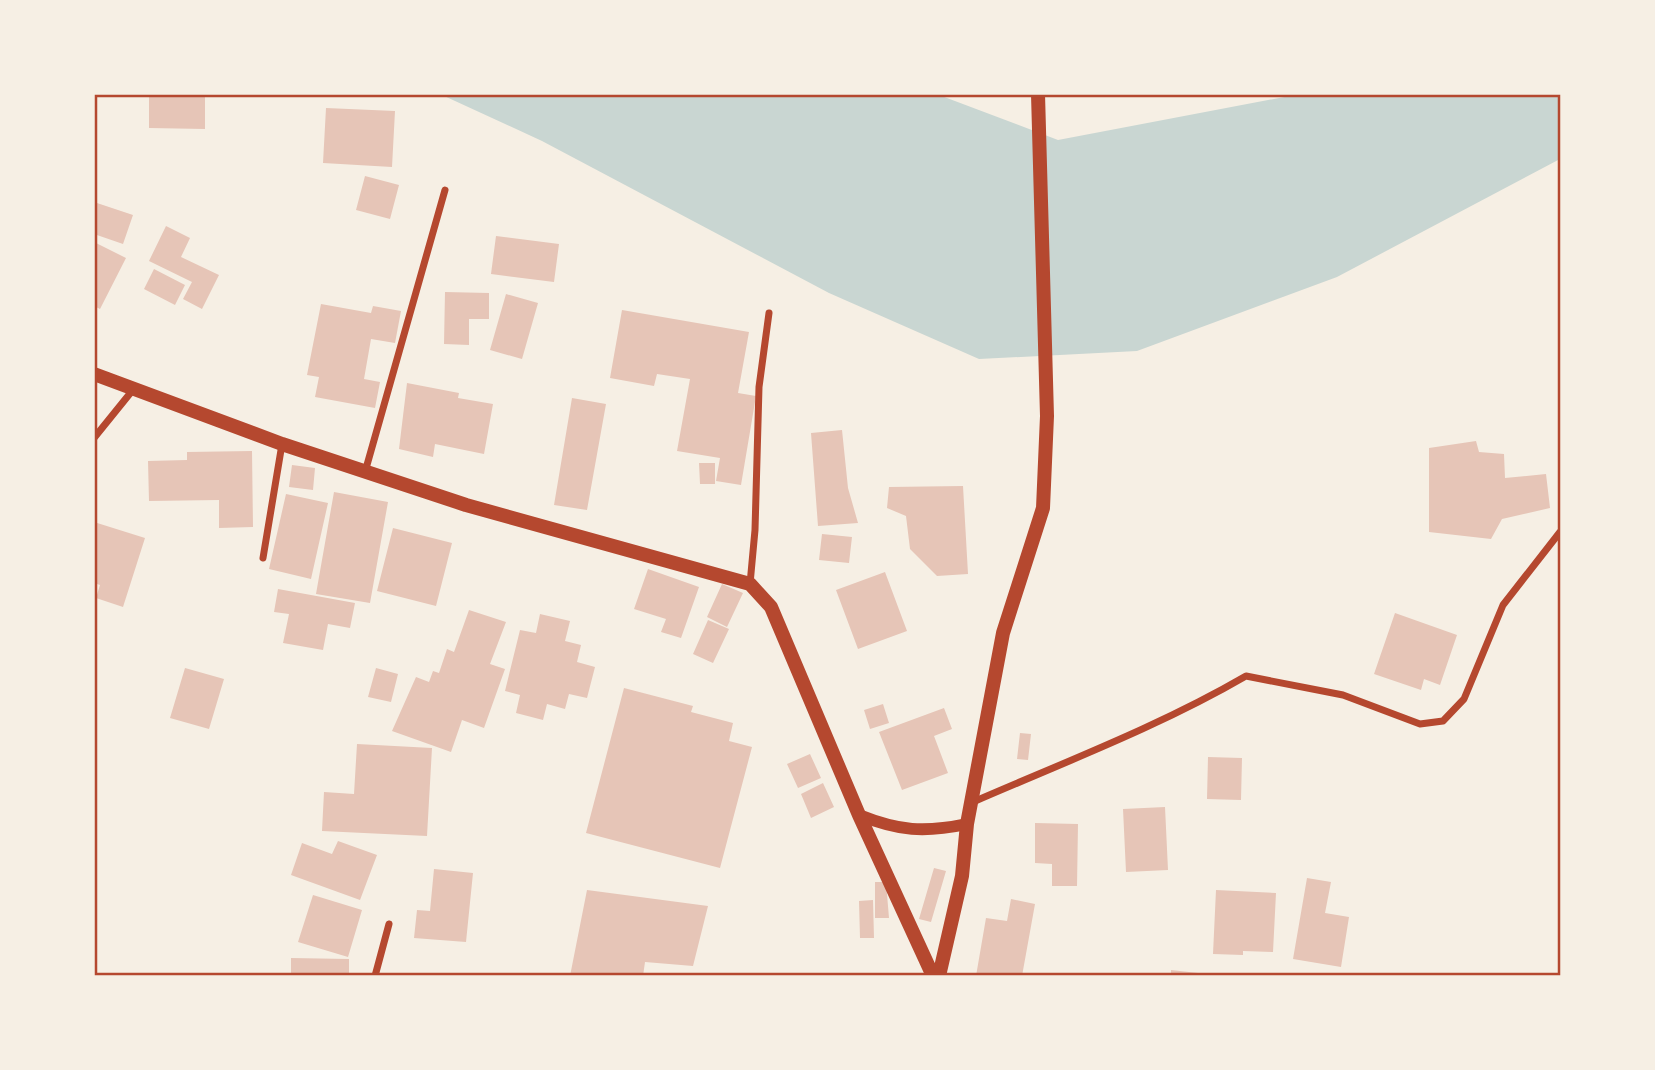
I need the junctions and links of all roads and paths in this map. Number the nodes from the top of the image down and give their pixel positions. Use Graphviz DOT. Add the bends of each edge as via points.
graph roads {
  1 [pos="1038,94"];
  2 [pos="445,190"];
  3 [pos="769,313"];
  4 [pos="94,374"];
  5 [pos="132,391"];
  6 [pos="94,438"];
  7 [pos="282,444"];
  8 [pos="364,472"];
  9 [pos="1560,532"];
  10 [pos="262,558"];
  11 [pos="750,584"];
  12 [pos="973,802"];
  13 [pos="859,815"];
  14 [pos="967,824"];
  15 [pos="389,924"];
  16 [pos="376,975"];
  17 [pos="933,975"];
  18 [pos="939,975"];
  1 -- 12 [label="main road" via="1047,416 1043,508 1003,634"];
  2 -- 8 [label="street"];
  3 -- 11 [label="street" via="759,387"];
  4 -- 5 [label="main road"];
  5 -- 6 [label="street"];
  5 -- 7 [label="main road"];
  7 -- 8 [label="main road"];
  7 -- 10 [label="street"];
  8 -- 11 [label="main road" via="581,539"];
  9 -- 12 [label="street" via="1503,605 1464,699 1443,722 1420,724 1343,695 1247,676 1110,743"];
  11 -- 13 [label="main road" via="771,607"];
  12 -- 14 [label="main road"];
  13 -- 14 [label="street" via="893,828 921,830"];
  13 -- 17 [label="main road"];
  14 -- 18 [label="main road" via="962,876"];
  15 -- 16 [label="street"];
}
